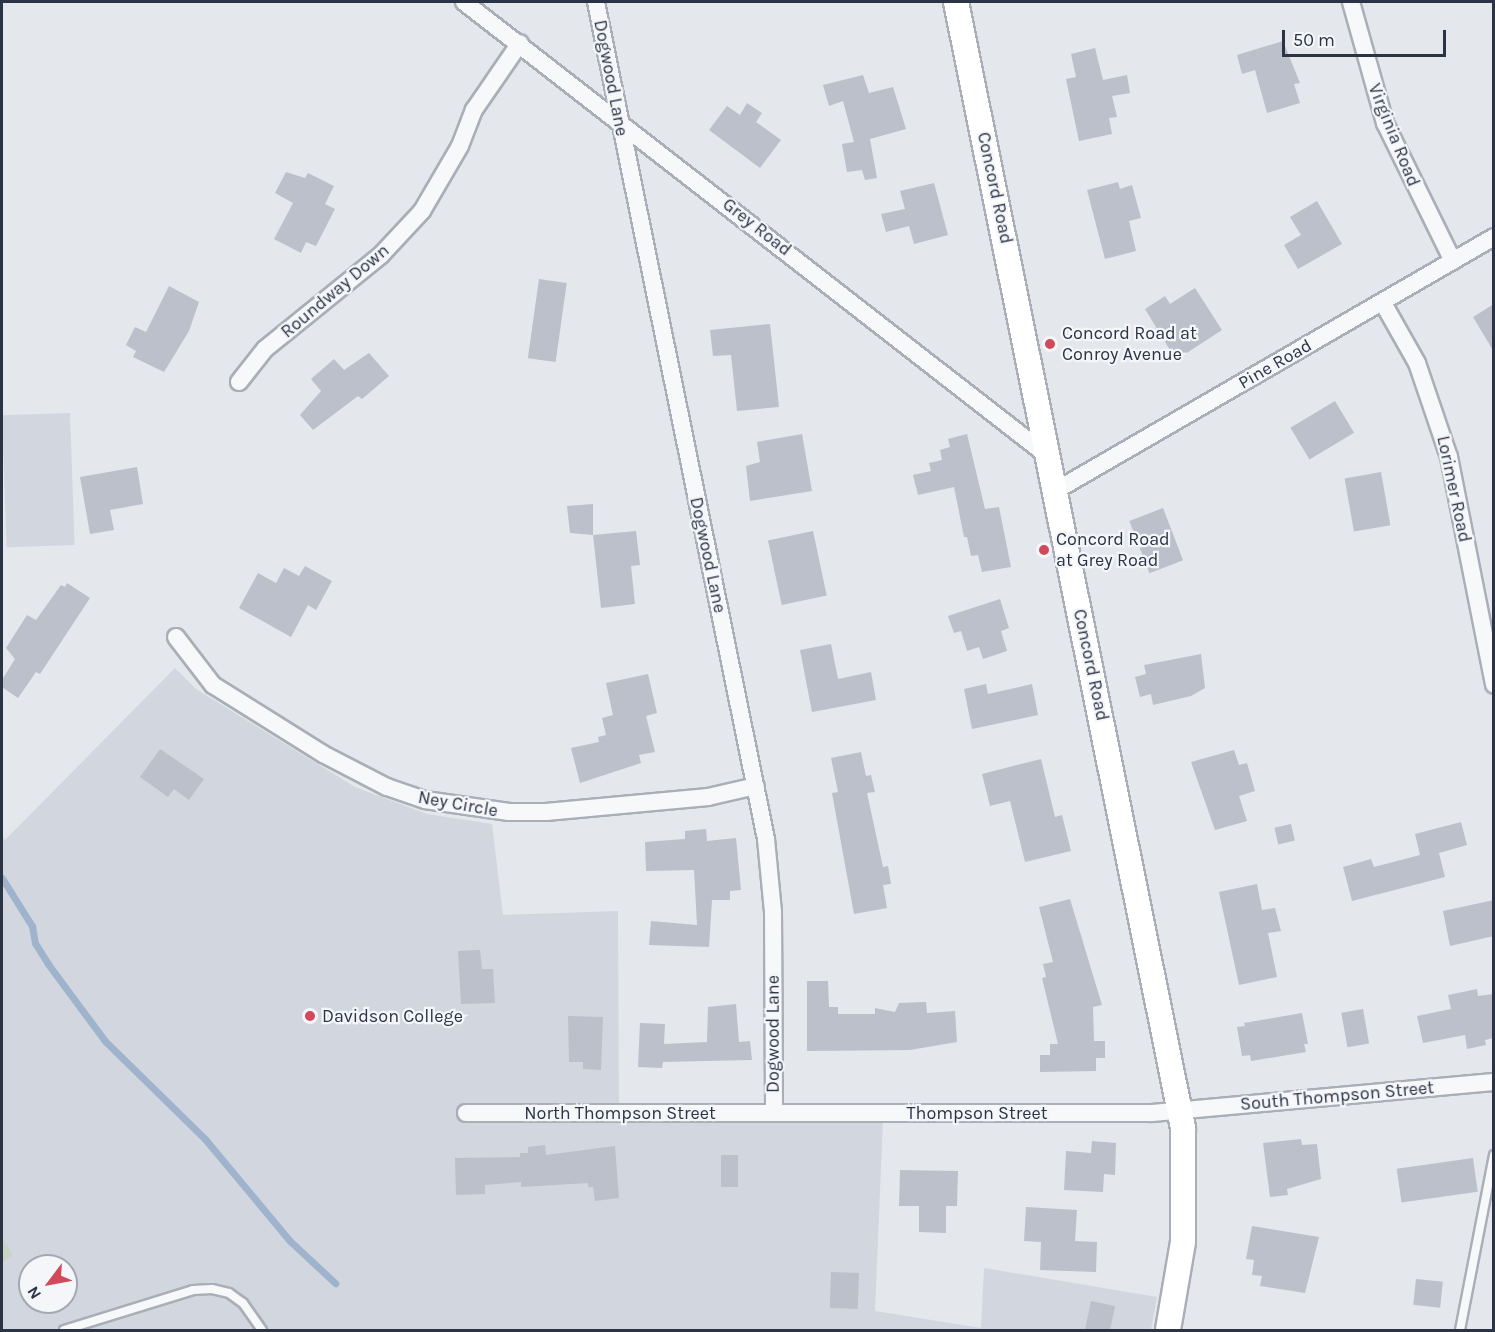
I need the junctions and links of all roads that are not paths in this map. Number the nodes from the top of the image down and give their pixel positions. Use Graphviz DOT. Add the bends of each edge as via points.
graph roads {
  1 [pos="464,2"];
  2 [pos="596,2"];
  3 [pos="956,2"];
  4 [pos="1352,2"];
  5 [pos="520,43"];
  6 [pos="618,119"];
  7 [pos="1494,237"];
  8 [pos="1453,261"];
  9 [pos="1383,303"];
  10 [pos="239,382"];
  11 [pos="1048,456"];
  12 [pos="1055,491"];
  13 [pos="176,636"];
  14 [pos="1494,685"];
  15 [pos="756,786"];
  16 [pos="1494,1082"];
  17 [pos="1180,1110"];
  18 [pos="466,1113"];
  19 [pos="774,1113"];
  20 [pos="1494,1155"];
  21 [pos="64,1330"];
  22 [pos="262,1330"];
  23 [pos="1168,1330"];
  24 [pos="1460,1330"];
  1 -- 5 [label="street, Grey Road"];
  2 -- 6 [label="street, Dogwood Lane"];
  3 -- 11 [label="main road, Concord Road"];
  4 -- 8 [label="street, Virginia Road" via="1385,123"];
  5 -- 6 [label="street, Grey Road"];
  5 -- 10 [label="street, Roundway Down" via="474,110 460,146 422,211 381,255 265,350"];
  6 -- 11 [label="street, Grey Road"];
  6 -- 15 [label="street, Dogwood Lane"];
  7 -- 8 [label="street, Pine Road"];
  8 -- 9 [label="street, Pine Road"];
  9 -- 12 [label="street, Pine Road"];
  9 -- 14 [label="street, Lorimer Road" via="1417,363 1447,447"];
  11 -- 12 [label="main road, Concord Road"];
  12 -- 17 [label="main road, Concord Road"];
  13 -- 15 [label="street, Ney Circle" via="213,685 322,754 387,787 425,801 509,812 546,812 708,796"];
  15 -- 19 [label="street, Dogwood Lane" via="771,880"];
  16 -- 17 [label="street, South Thompson Street"];
  17 -- 19 [label="street, Thompson Street"];
  17 -- 23 [label="main road, Concord Road" via="1186,1200"];
  18 -- 19 [label="street, North Thompson Street"];
  20 -- 24 [label="lane"];
  21 -- 22 [label="lane" via="193,1290 212,1289 229,1293 243,1303"];
}
